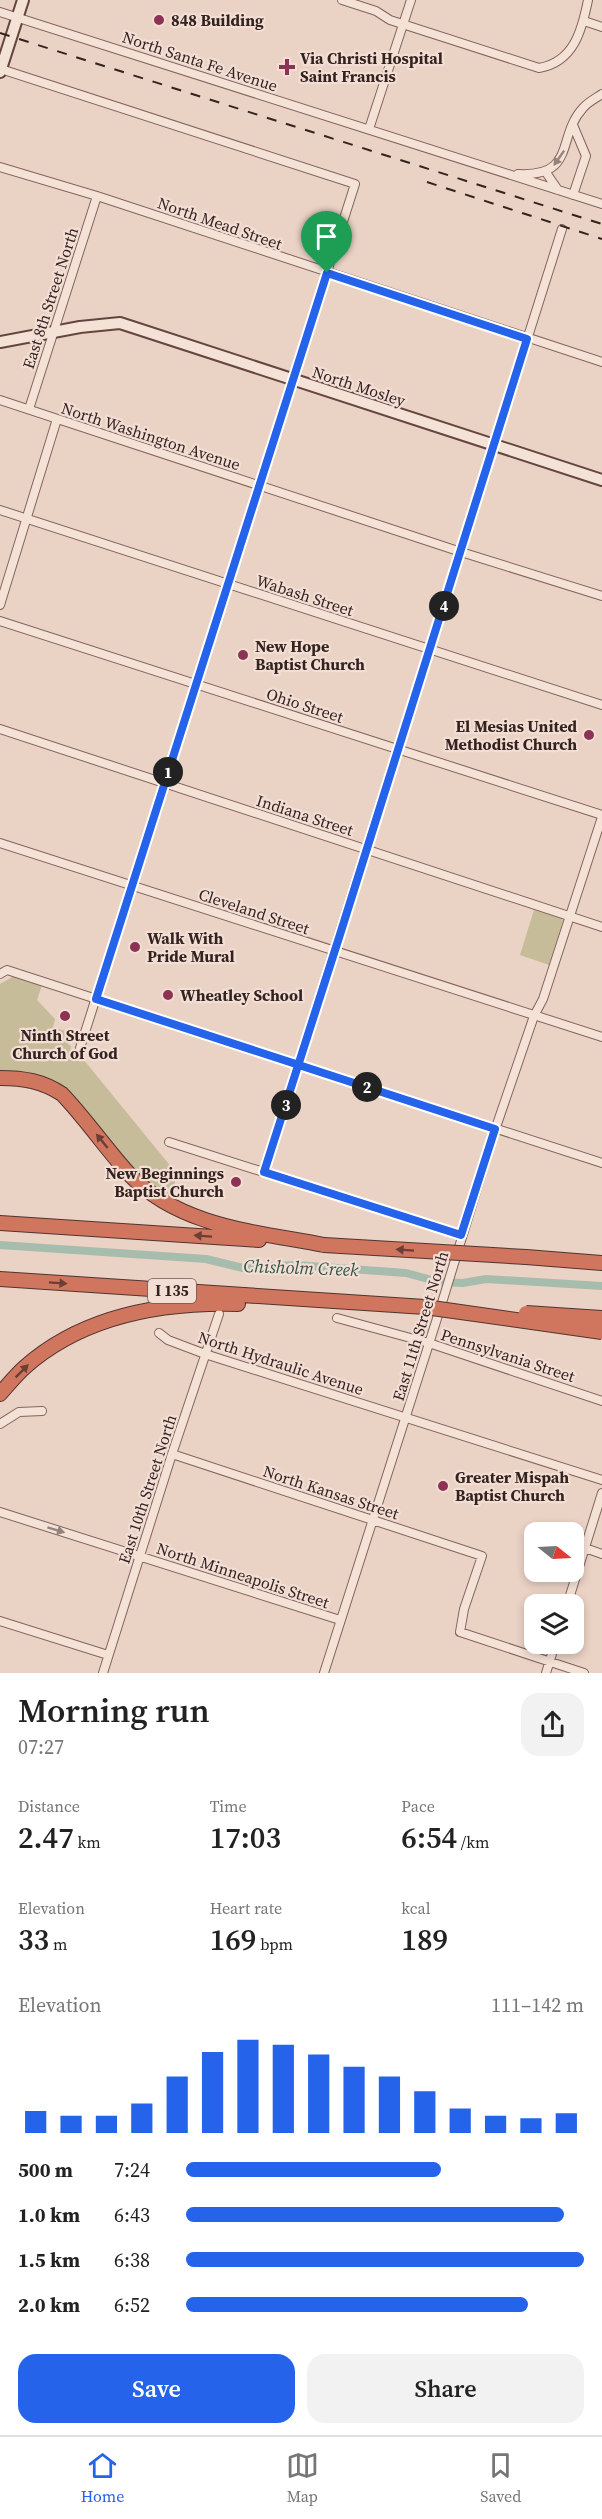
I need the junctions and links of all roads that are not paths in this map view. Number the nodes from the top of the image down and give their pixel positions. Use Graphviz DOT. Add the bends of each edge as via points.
graph roads {
  1 [pos="23,0"];
  2 [pos="342,0"];
  3 [pos="411,0"];
  4 [pos="588,0"];
  5 [pos="0,12"];
  6 [pos="17,17"];
  7 [pos="584,21"];
  8 [pos="404,24"];
  9 [pos="602,27"];
  10 [pos="0,70"];
  11 [pos="602,94"];
  12 [pos="573,125"];
  13 [pos="369,129"];
  14 [pos="0,167"];
  15 [pos="545,171"];
  16 [pos="512,174"];
  17 [pos="562,193"];
  18 [pos="573,195"];
  19 [pos="98,196"];
  20 [pos="602,204"];
  21 [pos="562,229"];
  22 [pos="327,273"];
  23 [pos="52,333"];
  24 [pos="527,339"];
  25 [pos="0,342"];
  26 [pos="602,362"];
  27 [pos="294,380"];
  28 [pos="0,400"];
  29 [pos="29,409"];
  30 [pos="57,419"];
  31 [pos="494,445"];
  32 [pos="602,480"];
  33 [pos="260,486"];
  34 [pos="0,510"];
  35 [pos="27,519"];
  36 [pos="461,552"];
  37 [pos="228,584"];
  38 [pos="602,596"];
  39 [pos="0,605"];
  40 [pos="0,621"];
  41 [pos="430,651"];
  42 [pos="196,684"];
  43 [pos="602,705"];
  44 [pos="0,729"];
  45 [pos="399,749"];
  46 [pos="165,784"];
  47 [pos="602,816"];
  48 [pos="0,843"];
  49 [pos="367,850"];
  50 [pos="132,886"];
  51 [pos="570,916"];
  52 [pos="602,927"];
  53 [pos="335,952"];
  54 [pos="0,974"];
  55 [pos="96,999"];
  56 [pos="534,1016"];
  57 [pos="602,1038"];
  58 [pos="80,1048"];
  59 [pos="299,1065"];
  60 [pos="0,1078"];
  61 [pos="495,1129"];
  62 [pos="169,1142"];
  63 [pos="602,1163"];
  64 [pos="264,1172"];
  65 [pos="0,1222"];
  66 [pos="461,1235"];
  67 [pos="324,1245"];
  68 [pos="526,1257"];
  69 [pos="602,1258"];
  70 [pos="602,1263"];
  71 [pos="0,1279"];
  72 [pos="344,1302"];
  73 [pos="425,1307"];
  74 [pos="219,1314"];
  75 [pos="337,1318"];
  76 [pos="602,1318"];
  77 [pos="602,1332"];
  78 [pos="159,1333"];
  79 [pos="429,1343"];
  80 [pos="205,1354"];
  81 [pos="0,1394"];
  82 [pos="602,1401"];
  83 [pos="42,1411"];
  84 [pos="405,1418"];
  85 [pos="0,1424"];
  86 [pos="172,1454"];
  87 [pos="602,1480"];
  88 [pos="602,1493"];
  89 [pos="0,1512"];
  90 [pos="372,1520"];
  91 [pos="585,1548"];
  92 [pos="602,1554"];
  93 [pos="140,1555"];
  94 [pos="570,1594"];
  95 [pos="340,1620"];
  96 [pos="0,1621"];
  97 [pos="552,1654"];
  98 [pos="108,1655"];
  99 [pos="549,1662"];
  100 [pos="103,1673"];
  101 [pos="324,1673"];
  102 [pos="546,1673"];
  103 [pos="584,1673"];
  1 -- 6 [label="street"];
  2 -- 8 [label="street"];
  3 -- 8 [label="street"];
  4 -- 7 [label="street"];
  5 -- 6 [label="street, North Santa Fe Avenue"];
  6 -- 10 [label="street"];
  6 -- 13 [label="street, North Santa Fe Avenue"];
  7 -- 8 [label="street" via="565,56 553,65 539,68"];
  7 -- 9 [label="street"];
  8 -- 13 [label="street"];
  10 -- 22 [label="street" via="355,184"];
  11 -- 12 [label="street" via="583,108"];
  12 -- 15 [label="street, one-way" via="555,165"];
  12 -- 18 [label="street" via="586,156"];
  13 -- 16 [label="street, North Santa Fe Avenue"];
  14 -- 19 [label="street, North Mead Street"];
  15 -- 16 [label="street"];
  15 -- 17 [label="street"];
  16 -- 17 [label="street, North Santa Fe Avenue"];
  17 -- 18 [label="street, North Santa Fe Avenue"];
  18 -- 20 [label="street, North Santa Fe Avenue"];
  19 -- 22 [label="street, North Mead Street"];
  19 -- 23 [label="street, East 8th Street North"];
  21 -- 24 [label="street"];
  22 -- 24 [label="street, North Mead Street"];
  22 -- 27 [label="street"];
  23 -- 25 [label="street, North Mosley"];
  23 -- 27 [label="street, North Mosley" via="120,323"];
  23 -- 29 [label="street, East 8th Street North"];
  24 -- 26 [label="street, North Mead Street"];
  24 -- 31 [label="street"];
  27 -- 31 [label="street, North Mosley"];
  27 -- 33 [label="street"];
  28 -- 29 [label="street, North Washington Avenue"];
  29 -- 30 [label="street, North Washington Avenue"];
  30 -- 33 [label="street, North Washington Avenue"];
  30 -- 35 [label="street"];
  31 -- 32 [label="street, North Mosley"];
  31 -- 36 [label="street"];
  33 -- 36 [label="street, North Washington Avenue"];
  33 -- 37 [label="street"];
  34 -- 35 [label="street, Wabash Street"];
  35 -- 37 [label="street, Wabash Street"];
  35 -- 39 [label="street"];
  36 -- 38 [label="street, North Washington Avenue"];
  36 -- 41 [label="street"];
  37 -- 41 [label="street, Wabash Street"];
  37 -- 42 [label="street"];
  40 -- 42 [label="street, Ohio Street"];
  41 -- 43 [label="street, Wabash Street"];
  41 -- 45 [label="street"];
  42 -- 45 [label="street, Ohio Street"];
  42 -- 46 [label="street"];
  44 -- 46 [label="street, Indiana Street"];
  45 -- 47 [label="street, Ohio Street"];
  45 -- 49 [label="street"];
  46 -- 49 [label="street, Indiana Street"];
  46 -- 50 [label="street"];
  47 -- 51 [label="street, East 11th Street North"];
  48 -- 50 [label="street, Cleveland Street"];
  49 -- 51 [label="street, Indiana Street"];
  49 -- 53 [label="street"];
  50 -- 53 [label="street, Cleveland Street"];
  50 -- 55 [label="street"];
  51 -- 52 [label="street, Indiana Street"];
  51 -- 56 [label="street, East 11th Street North"];
  53 -- 56 [label="street, Cleveland Street"];
  53 -- 59 [label="street"];
  54 -- 55 [label="street" via="7,970"];
  55 -- 58 [label="street"];
  55 -- 59 [label="street"];
  56 -- 57 [label="street, Cleveland Street"];
  56 -- 61 [label="street, East 11th Street North"];
  59 -- 61 [label="street"];
  59 -- 64 [label="street"];
  67 -- 60 [label="highway, one-way" via="219,1225 184,1212 129,1174 62,1094 31,1080"];
  61 -- 63 [label="street"];
  61 -- 66 [label="street, East 11th Street North"];
  62 -- 64 [label="street"];
  64 -- 66 [label="street"];
  67 -- 65 [label="highway, one-way"];
  66 -- 79 [label="street, East 11th Street North"];
  68 -- 67 [label="highway, one-way, bridge"];
  68 -- 69 [label="highway"];
  68 -- 70 [label="highway"];
  71 -- 72 [label="highway, I 135, one-way"];
  72 -- 73 [label="highway, I 135"];
  81 -- 72 [label="highway, one-way" via="45,1351 88,1327 118,1316 185,1304"];
  73 -- 76 [label="highway, I 135, bridge"];
  73 -- 77 [label="highway, bridge"];
  74 -- 80 [label="street, East 10th Street North"];
  75 -- 79 [label="street, Pennsylvania Street"];
  78 -- 80 [label="street, North Hydraulic Avenue"];
  79 -- 82 [label="street, Pennsylvania Street"];
  79 -- 84 [label="street, East 11th Street North"];
  80 -- 84 [label="street, North Hydraulic Avenue"];
  80 -- 86 [label="street, East 10th Street North"];
  83 -- 85 [label="street" via="19,1412"];
  84 -- 87 [label="street, North Hydraulic Avenue"];
  84 -- 90 [label="street, East 11th Street North"];
  86 -- 90 [label="street, North Kansas Street"];
  86 -- 93 [label="street, East 10th Street North"];
  88 -- 91 [label="street"];
  89 -- 93 [label="street, North Minneapolis Street, one-way"];
  90 -- 95 [label="street, East 11th Street North"];
  90 -- 99 [label="street, North Kansas Street" via="482,1556 460,1632"];
  91 -- 92 [label="street"];
  91 -- 94 [label="street"];
  93 -- 95 [label="street, North Minneapolis Street"];
  93 -- 98 [label="street, East 10th Street North"];
  95 -- 101 [label="street, East 11th Street North"];
  96 -- 98 [label="street"];
  97 -- 99 [label="street"];
  98 -- 100 [label="street, East 10th Street North"];
  99 -- 102 [label="street"];
  99 -- 103 [label="street"];
}
